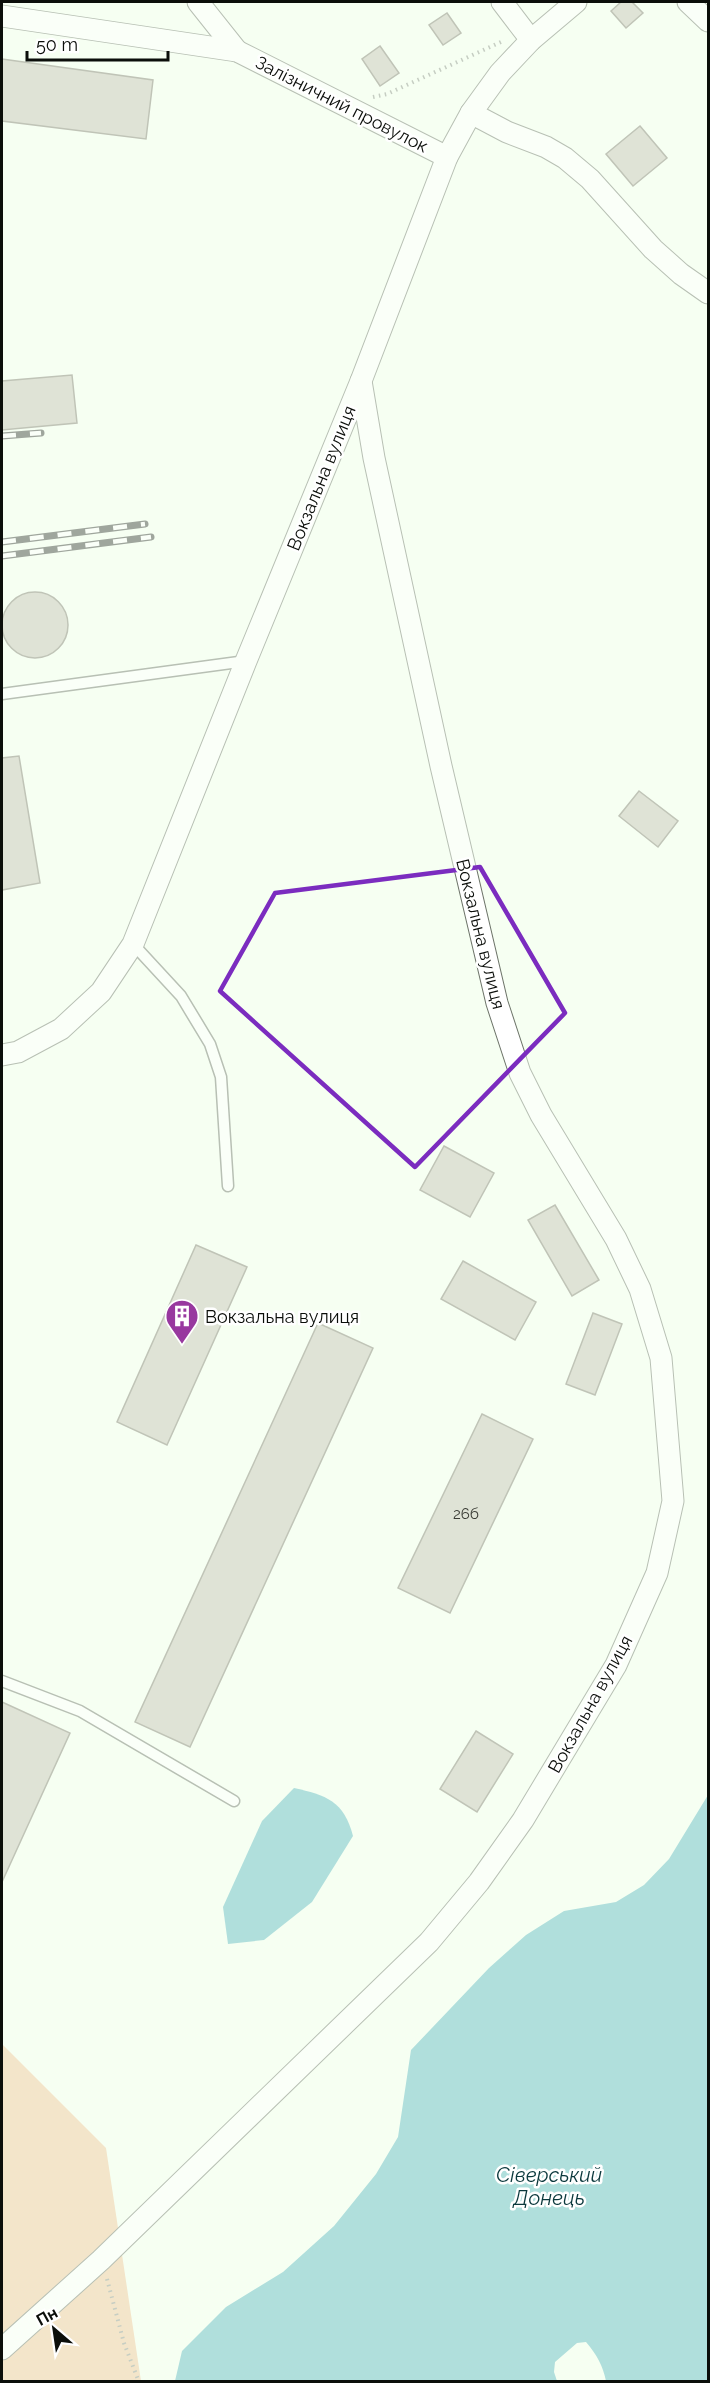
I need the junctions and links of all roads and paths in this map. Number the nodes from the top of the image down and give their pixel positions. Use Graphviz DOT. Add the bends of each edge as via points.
graph roads {
  1 [pos="198,2"];
  2 [pos="502,2"];
  3 [pos="576,2"];
  4 [pos="688,2"];
  5 [pos="2,16"];
  6 [pos="708,21"];
  7 [pos="531,40"];
  8 [pos="237,51"];
  9 [pos="370,98"];
  10 [pos="471,113"];
  11 [pos="447,157"];
  12 [pos="708,293"];
  13 [pos="361,381"];
  14 [pos="246,662"];
  15 [pos="2,694"];
  16 [pos="134,944"];
  17 [pos="2,1055"];
  18 [pos="228,1186"];
  19 [pos="2,1681"];
  20 [pos="234,1801"];
  21 [pos="101,2260"];
  22 [pos="2,2349"];
  23 [pos="139,2382"];
  1 -- 8 [label="street, Залізничний провулок"];
  2 -- 7 [label="street"];
  3 -- 7 [label="street, Вокзальна вулиця"];
  4 -- 6 [label="street"];
  5 -- 8 [label="street, Залізничний провулок"];
  7 -- 9 [label="path" via="511,39 496,44 387,94"];
  7 -- 10 [label="street, Вокзальна вулиця"];
  8 -- 11 [label="street, Залізничний провулок"];
  10 -- 11 [label="street, Вокзальна вулиця"];
  10 -- 12 [label="street" via="565,158 590,179 653,249"];
  11 -- 13 [label="street, Вокзальна вулиця"];
  13 -- 14 [label="street, Вокзальна вулиця"];
  13 -- 21 [label="street, Вокзальна вулиця" via="441,766 497,1003 520,1073 616,1239 640,1289 661,1358 673,1501 657,1573 616,1665 523,1820 479,1882 429,1942"];
  14 -- 15 [label="lane"];
  14 -- 16 [label="street, Вокзальна вулиця"];
  16 -- 17 [label="street, Вокзальна вулиця" via="101,992 62,1029 18,1052"];
  16 -- 18 [label="lane" via="181,996 210,1044 221,1077"];
  19 -- 20 [label="lane" via="80,1711"];
  21 -- 22 [label="street, Вокзальна вулиця"];
  21 -- 23 [label="path"];
}
